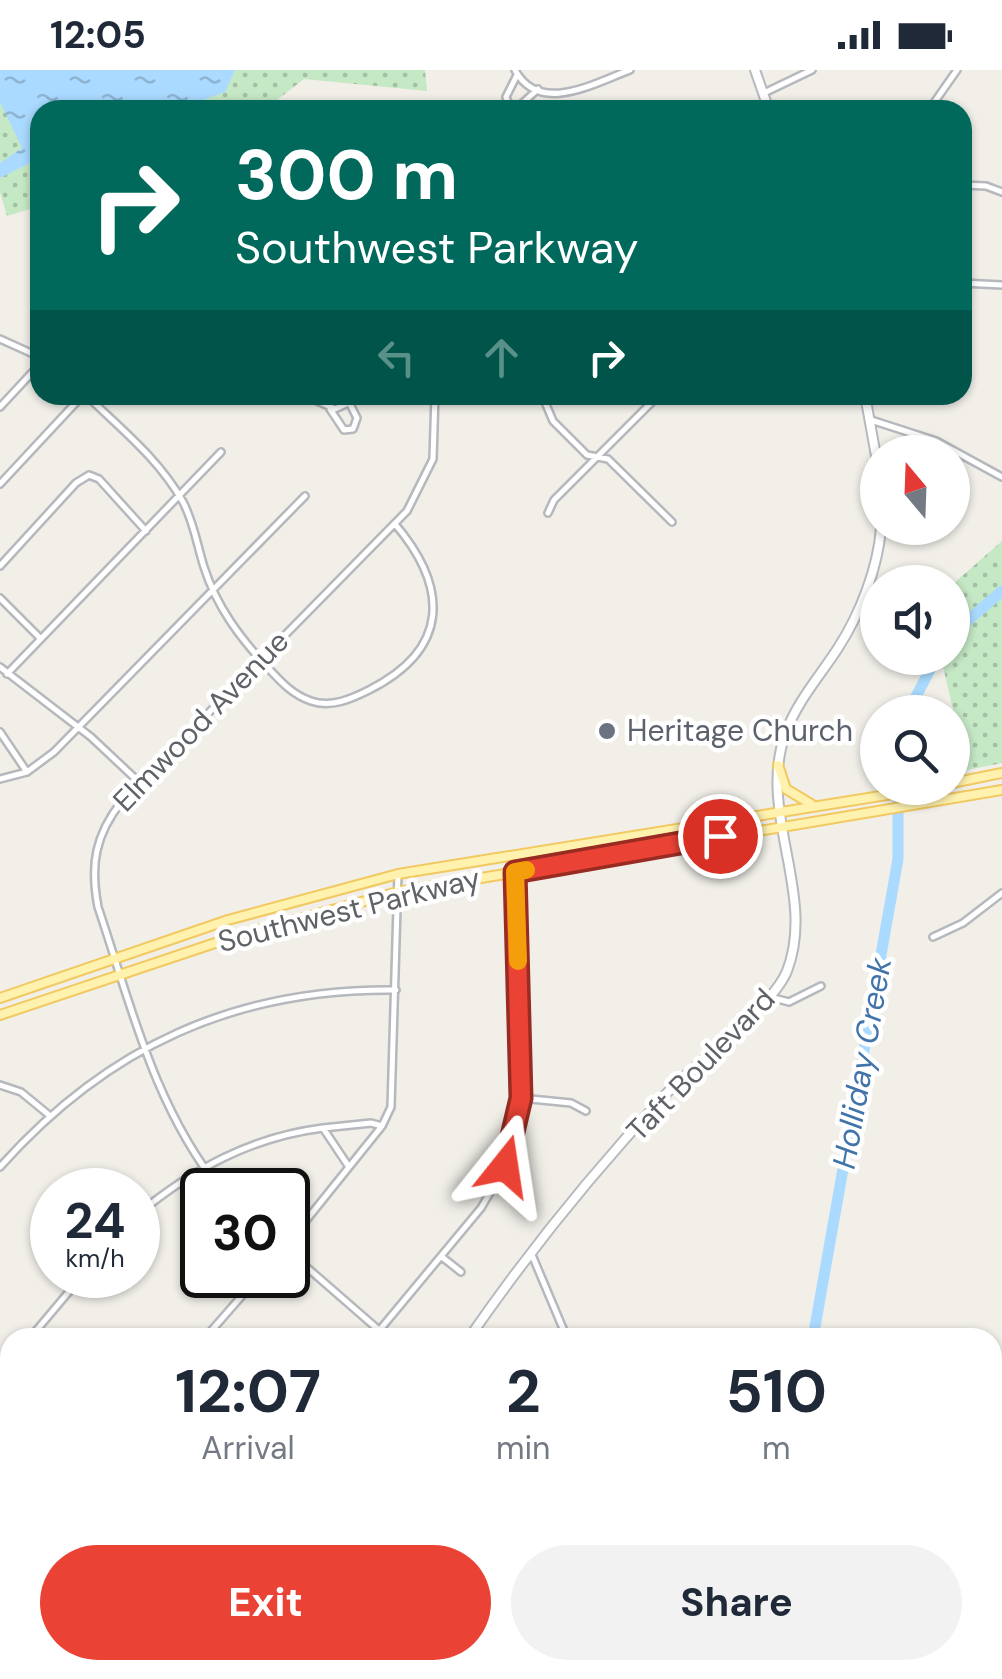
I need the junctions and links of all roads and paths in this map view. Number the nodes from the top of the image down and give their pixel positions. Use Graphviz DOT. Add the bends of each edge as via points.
graph roads {
  1 [pos="629,70"];
  2 [pos="755,70"];
  3 [pos="812,70"];
  4 [pos="957,70"];
  5 [pos="516,72"];
  6 [pos="538,89"];
  7 [pos="764,93"];
  8 [pos="508,100"];
  9 [pos="525,100"];
  10 [pos="766,100"];
  11 [pos="936,100"];
  12 [pos="972,186"];
  13 [pos="1001,189"];
  14 [pos="972,284"];
  15 [pos="1002,285"];
  16 [pos="0,339"];
  17 [pos="30,352"];
  18 [pos="30,375"];
  19 [pos="75,405"];
  20 [pos="96,405"];
  21 [pos="324,405"];
  22 [pos="343,405"];
  23 [pos="351,405"];
  24 [pos="435,405"];
  25 [pos="546,405"];
  26 [pos="649,405"];
  27 [pos="867,405"];
  28 [pos="0,407"];
  29 [pos="330,408"];
  30 [pos="871,420"];
  31 [pos="873,435"];
  32 [pos="221,452"];
  33 [pos="596,458"];
  34 [pos="1002,476"];
  35 [pos="0,484"];
  36 [pos="305,496"];
  37 [pos="180,497"];
  38 [pos="548,512"];
  39 [pos="672,522"];
  40 [pos="395,524"];
  41 [pos="146,531"];
  42 [pos="879,545"];
  43 [pos="0,566"];
  44 [pos="214,590"];
  45 [pos="0,598"];
  46 [pos="41,639"];
  47 [pos="260,659"];
  48 [pos="0,667"];
  49 [pos="7,674"];
  50 [pos="79,728"];
  51 [pos="0,732"];
  52 [pos="778,765"];
  53 [pos="27,772"];
  54 [pos="1002,773"];
  55 [pos="0,778"];
  56 [pos="970,779"];
  57 [pos="140,784"];
  58 [pos="1002,790"];
  59 [pos="860,799"];
  60 [pos="815,805"];
  61 [pos="777,810"];
  62 [pos="780,826"];
  63 [pos="655,831"];
  64 [pos="660,846"];
  65 [pos="515,872"];
  66 [pos="398,874"];
  67 [pos="398,892"];
  68 [pos="1002,893"];
  69 [pos="315,894"];
  70 [pos="320,911"];
  71 [pos="933,937"];
  72 [pos="115,958"];
  73 [pos="120,975"];
  74 [pos="822,986"];
  75 [pos="396,990"];
  76 [pos="769,997"];
  77 [pos="0,998"];
  78 [pos="0,1015"];
  79 [pos="144,1048"];
  80 [pos="0,1085"];
  81 [pos="521,1098"];
  82 [pos="586,1110"];
  83 [pos="49,1115"];
  84 [pos="382,1126"];
  85 [pos="323,1128"];
  86 [pos="204,1166"];
  87 [pos="0,1167"];
  88 [pos="350,1167"];
  89 [pos="498,1182"];
  90 [pos="515,1191"];
  91 [pos="160,1198"];
  92 [pos="310,1219"];
  93 [pos="532,1255"];
  94 [pos="442,1257"];
  95 [pos="310,1267"];
  96 [pos="460,1272"];
  97 [pos="64,1298"];
  98 [pos="240,1298"];
  99 [pos="39,1328"];
  100 [pos="214,1328"];
  101 [pos="378,1328"];
  102 [pos="382,1328"];
  103 [pos="477,1328"];
  104 [pos="562,1328"];
  1 -- 6 [label="street" via="574,92"];
  2 -- 7 [label="street"];
  3 -- 7 [label="street"];
  4 -- 11 [label="street"];
  5 -- 6 [label="street"];
  5 -- 8 [label="street"];
  6 -- 9 [label="street"];
  7 -- 10 [label="street"];
  12 -- 13 [label="street"];
  14 -- 15 [label="street"];
  16 -- 17 [label="street"];
  18 -- 28 [label="street"];
  19 -- 35 [label="street"];
  20 -- 37 [label="street" via="150,455"];
  21 -- 29 [label="street"];
  22 -- 29 [label="street"];
  23 -- 29 [label="street" via="353,429 344,430"];
  24 -- 40 [label="street, Elmwood Avenue" via="432,459 416,498"];
  25 -- 33 [label="street" via="552,421"];
  26 -- 33 [label="street"];
  27 -- 30 [label="street"];
  30 -- 31 [label="street"];
  30 -- 34 [label="street" via="936,441"];
  32 -- 37 [label="street"];
  33 -- 38 [label="street"];
  33 -- 39 [label="street" via="608,459"];
  36 -- 44 [label="street"];
  37 -- 41 [label="street"];
  37 -- 44 [label="street"];
  40 -- 47 [label="street, Elmwood Avenue"];
  40 -- 47 [label="street" via="420,554 432,590 429,631 416,657 375,687 328,704 291,692"];
  41 -- 43 [label="street" via="89,475"];
  41 -- 46 [label="street"];
  42 -- 52 [label="street, Taft Boulevard" via="852,623 798,705"];
  44 -- 47 [label="street" via="233,628"];
  44 -- 50 [label="street"];
  45 -- 46 [label="street"];
  46 -- 49 [label="street"];
  47 -- 57 [label="street, Elmwood Avenue"];
  48 -- 49 [label="street"];
  49 -- 50 [label="street"];
  50 -- 53 [label="street"];
  50 -- 57 [label="street"];
  51 -- 53 [label="street"];
  52 -- 60 [label="main road" via="786,789"];
  52 -- 61 [label="street, Taft Boulevard"];
  53 -- 55 [label="street"];
  54 -- 56 [label="main road"];
  57 -- 72 [label="street, Elmwood Avenue" via="109,817 94,859 98,907"];
  58 -- 62 [label="main road, Southwest Parkway"];
  59 -- 60 [label="main road, Southwest Parkway"];
  60 -- 61 [label="main road, Southwest Parkway"];
  61 -- 62 [label="street, Taft Boulevard"];
  61 -- 63 [label="main road, Southwest Parkway"];
  62 -- 64 [label="main road, Southwest Parkway"];
  62 -- 76 [label="street, Taft Boulevard" via="795,945 786,975"];
  63 -- 64 [label="main road"];
  63 -- 66 [label="main road, Southwest Parkway"];
  64 -- 65 [label="main road, Southwest Parkway"];
  65 -- 67 [label="main road, Southwest Parkway"];
  65 -- 81 [label="street"];
  66 -- 67 [label="street"];
  66 -- 69 [label="main road, Southwest Parkway"];
  67 -- 70 [label="main road, Southwest Parkway"];
  67 -- 75 [label="street"];
  68 -- 71 [label="street"];
  69 -- 70 [label="main road"];
  69 -- 72 [label="main road, Southwest Parkway"];
  70 -- 73 [label="main road, Southwest Parkway"];
  72 -- 73 [label="street, Elmwood Avenue"];
  72 -- 77 [label="main road, Southwest Parkway"];
  73 -- 78 [label="main road, Southwest Parkway"];
  73 -- 79 [label="street, Elmwood Avenue"];
  74 -- 76 [label="street" via="789,1002"];
  75 -- 79 [label="street" via="266,1002"];
  75 -- 84 [label="street" via="394,1094"];
  76 -- 93 [label="street, Taft Boulevard" via="662,1099"];
  79 -- 83 [label="street"];
  79 -- 86 [label="street, Elmwood Avenue" via="170,1111"];
  80 -- 83 [label="street"];
  81 -- 82 [label="street"];
  81 -- 89 [label="street"];
  83 -- 87 [label="street"];
  84 -- 85 [label="street"];
  84 -- 88 [label="street"];
  85 -- 86 [label="street" via="283,1134"];
  85 -- 88 [label="street"];
  86 -- 91 [label="street"];
  88 -- 92 [label="street"];
  89 -- 90 [label="street"];
  89 -- 94 [label="street"];
  93 -- 103 [label="street, Taft Boulevard"];
  93 -- 104 [label="street"];
  94 -- 96 [label="street"];
  94 -- 102 [label="street"];
  95 -- 101 [label="street"];
  97 -- 99 [label="street"];
  98 -- 100 [label="street"];
}
